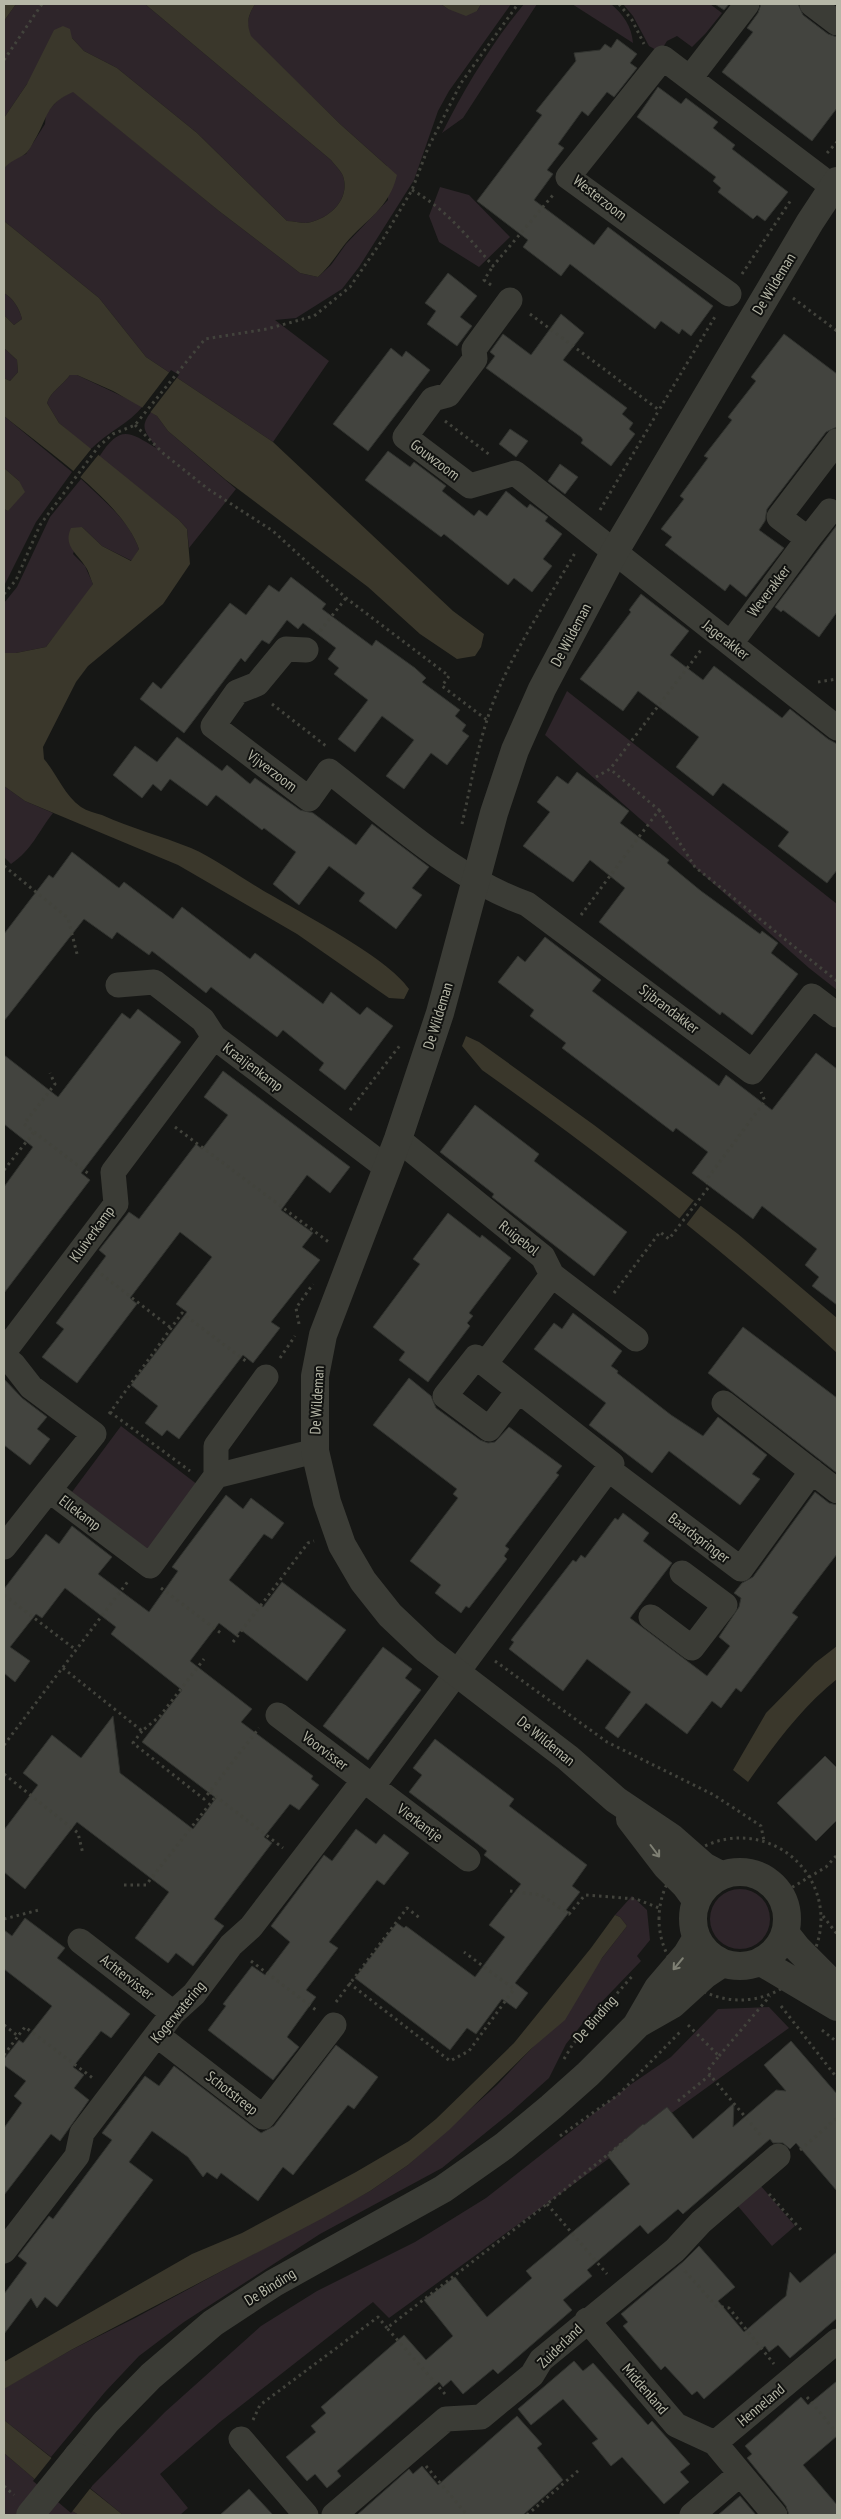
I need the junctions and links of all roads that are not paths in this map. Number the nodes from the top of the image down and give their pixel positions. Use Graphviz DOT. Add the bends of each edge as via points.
graph roads {
  1 [pos="747,4"];
  2 [pos="812,4"];
  3 [pos="837,23"];
  4 [pos="690,78"];
  5 [pos="835,184"];
  6 [pos="729,294"];
  7 [pos="510,300"];
  8 [pos="837,441"];
  9 [pos="830,511"];
  10 [pos="808,539"];
  11 [pos="615,552"];
  12 [pos="723,637"];
  13 [pos="306,650"];
  14 [pos="837,728"];
  15 [pos="476,881"];
  16 [pos="118,985"];
  17 [pos="837,1015"];
  18 [pos="214,1037"];
  19 [pos="398,1139"];
  20 [pos="387,1168"];
  21 [pos="552,1275"];
  22 [pos="636,1339"];
  23 [pos="4,1352"];
  24 [pos="4,1357"];
  25 [pos="484,1364"];
  26 [pos="266,1377"];
  27 [pos="518,1391"];
  28 [pos="724,1404"];
  29 [pos="315,1451"];
  30 [pos="608,1469"];
  31 [pos="812,1471"];
  32 [pos="212,1480"];
  33 [pos="49,1490"];
  34 [pos="837,1491"];
  35 [pos="4,1547"];
  36 [pos="741,1569"];
  37 [pos="682,1573"];
  38 [pos="718,1600"];
  39 [pos="651,1616"];
  40 [pos="458,1672"];
  41 [pos="269,1720"];
  42 [pos="368,1783"];
  43 [pos="468,1859"];
  44 [pos="683,1864"];
  45 [pos="721,1875"];
  46 [pos="696,1900"];
  47 [pos="786,1934"];
  48 [pos="696,1939"];
  49 [pos="80,1941"];
  50 [pos="761,1962"];
  51 [pos="721,1964"];
  52 [pos="685,1976"];
  53 [pos="792,1978"];
  54 [pos="837,1988"];
  55 [pos="837,2007"];
  56 [pos="174,2013"];
  57 [pos="329,2013"];
  58 [pos="157,2035"];
  59 [pos="778,2156"];
  60 [pos="4,2251"];
  61 [pos="587,2320"];
  62 [pos="837,2341"];
  63 [pos="241,2439"];
  64 [pos="715,2444"];
  65 [pos="740,2474"];
  66 [pos="23,2507"];
  67 [pos="306,2515"];
  68 [pos="334,2515"];
  69 [pos="692,2515"];
  70 [pos="775,2515"];
  1 -- 4 [label="street"];
  2 -- 3 [label="street"];
  4 -- 5 [label="street" via="811,170"];
  4 -- 6 [label="street, Westerzoom" via="662,58 568,177"];
  5 -- 11 [label="street, De Wildeman"];
  7 -- 11 [label="street, Gouwzoom" via="474,348 475,359 448,395 433,399 405,437 470,486 515,473"];
  8 -- 10 [label="street" via="779,517"];
  9 -- 10 [label="street, Weverakker"];
  10 -- 12 [label="street, Weverakker"];
  11 -- 12 [label="street, Jagerakker"];
  11 -- 15 [label="street, De Wildeman" via="542,689 516,750 494,813"];
  12 -- 14 [label="street, Jagerakker"];
  13 -- 15 [label="street, Vijverzoom" via="286,649 257,684 237,692 213,726 309,799 329,772"];
  15 -- 17 [label="street, Sijbrandakker" via="499,894 528,904 752,1072 812,996"];
  15 -- 19 [label="street, De Wildeman" via="440,1012"];
  16 -- 18 [label="street, Kraaijenkamp" via="154,982 203,1020"];
  18 -- 20 [label="street, Kraaijenkamp"];
  18 -- 23 [label="street, Kluiverkamp" via="113,1172 116,1204"];
  19 -- 20 [label="street, De Wildeman"];
  19 -- 21 [label="street, Ruigebol" via="543,1257"];
  20 -- 29 [label="street, De Wildeman" via="323,1335 315,1376"];
  21 -- 22 [label="street, Ruigebol"];
  21 -- 25 [label="street"];
  24 -- 33 [label="street, Ellekamp" via="31,1387 94,1434"];
  25 -- 27 [label="street, Baardspringer"];
  25 -- 27 [label="street" via="476,1357 445,1396 489,1429"];
  26 -- 32 [label="street" via="216,1446"];
  27 -- 30 [label="street, Baardspringer" via="612,1464"];
  28 -- 31 [label="street"];
  29 -- 32 [label="street"];
  29 -- 40 [label="street, De Wildeman" via="327,1502 342,1545 363,1581 390,1615 427,1650"];
  30 -- 36 [label="street, Baardspringer"];
  30 -- 40 [label="street"];
  31 -- 34 [label="street"];
  31 -- 36 [label="street, Baardspringer"];
  32 -- 33 [label="street, Ellekamp" via="150,1566 140,1565"];
  33 -- 35 [label="street"];
  36 -- 38 [label="street"];
  37 -- 38 [label="street"];
  38 -- 39 [label="street" via="725,1605 692,1648"];
  40 -- 42 [label="street, Kogerwatering"];
  40 -- 44 [label="street, De Wildeman" via="616,1800 665,1865"];
  41 -- 42 [label="street, Voorvisser"];
  42 -- 43 [label="street, Vierkantje"];
  42 -- 56 [label="street, Kogerwatering" via="251,1927 231,1945 194,1994"];
  44 -- 45 [label="street, De Wildeman" via="704,1866"];
  44 -- 46 [label="street, De Wildeman"];
  45 -- 46 [label="street" via="705,1886"];
  45 -- 47 [label="street" via="747,1871 765,1877 781,1894 787,1914"];
  46 -- 48 [label="street" via="692,1920"];
  47 -- 50 [label="street" via="777,1949"];
  47 -- 53 [label="street"];
  48 -- 51 [label="street" via="707,1954"];
  48 -- 52 [label="street, De Binding, one-way"];
  49 -- 56 [label="street, Achtervisser"];
  50 -- 51 [label="street" via="741,1966"];
  50 -- 53 [label="street"];
  51 -- 52 [label="street, De Binding"];
  52 -- 66 [label="street, De Binding, bridge" via="673,2004 636,2026 588,2074 504,2146 443,2189 274,2283 213,2323 151,2376 77,2457"];
  53 -- 54 [label="street"];
  53 -- 55 [label="street"];
  56 -- 58 [label="street, Kogerwatering"];
  57 -- 58 [label="street, Schotstreep" via="263,2117"];
  58 -- 60 [label="street, Kogerwatering" via="82,2133 77,2156"];
  59 -- 61 [label="street, Zuiderland" via="701,2222 670,2254"];
  61 -- 64 [label="street, Middenland" via="676,2425"];
  61 -- 68 [label="street, Zuiderland" via="541,2360 532,2375 481,2417 446,2419"];
  62 -- 64 [label="street, Henneland"];
  63 -- 67 [label="street"];
  64 -- 65 [label="street"];
  65 -- 69 [label="street"];
  65 -- 70 [label="street"];
}
